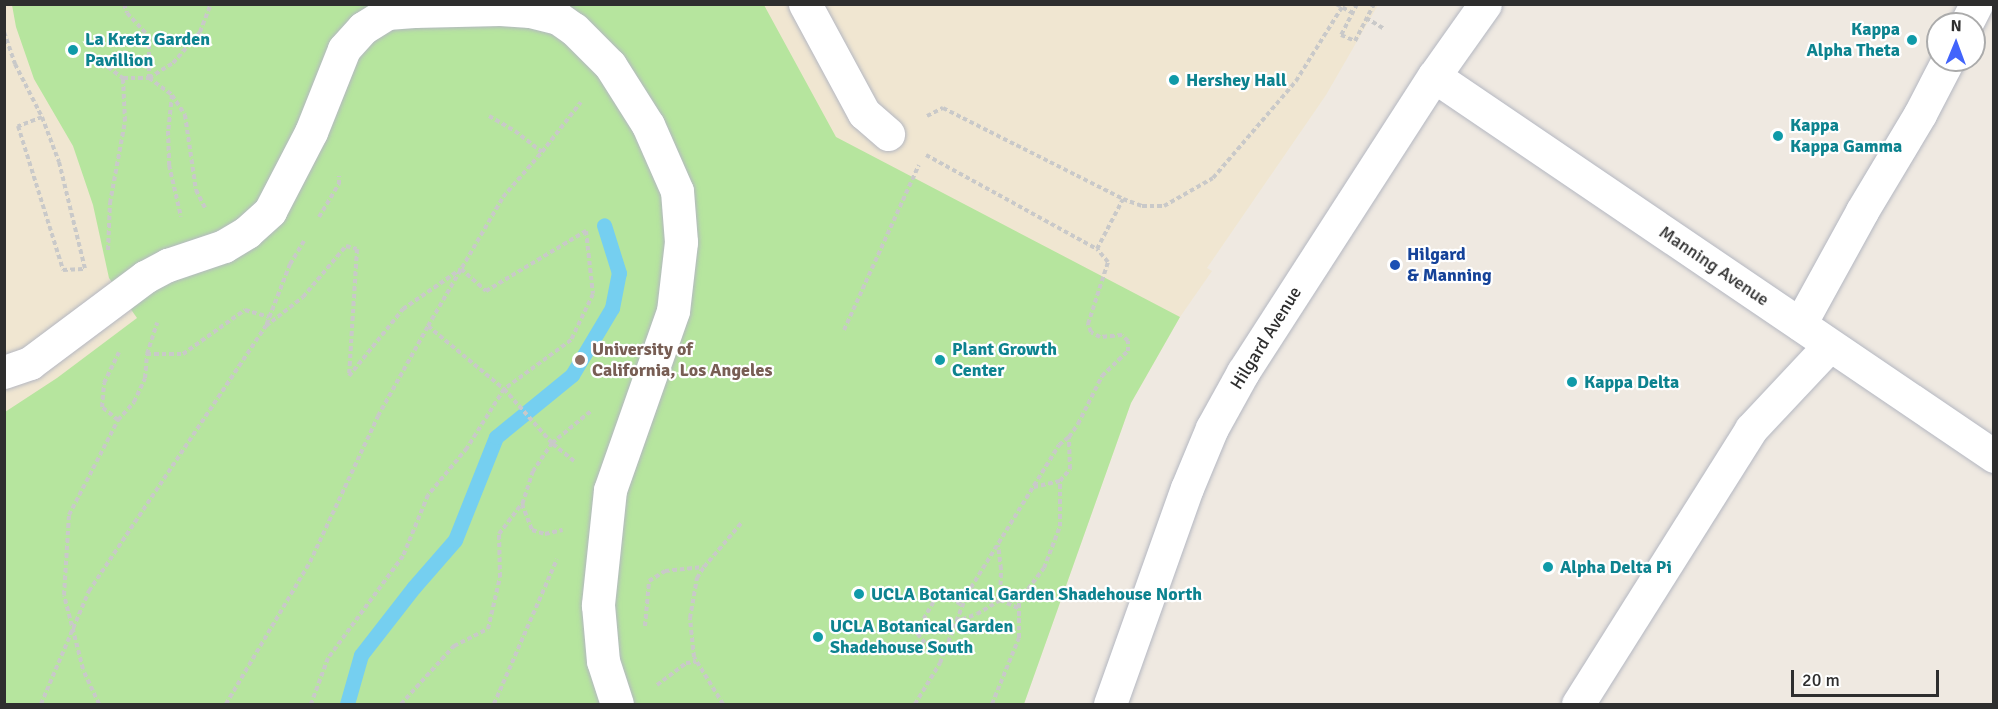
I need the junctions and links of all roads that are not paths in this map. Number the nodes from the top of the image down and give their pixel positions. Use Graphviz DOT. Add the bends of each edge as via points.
graph roads {
  1 [pos="805,4"];
  2 [pos="1485,4"];
  3 [pos="1942,72"];
  4 [pos="1434,76"];
  5 [pos="888,134"];
  6 [pos="1800,324"];
  7 [pos="1829,345"];
  8 [pos="4,372"];
  9 [pos="1994,456"];
  10 [pos="617,705"];
  11 [pos="1110,705"];
  12 [pos="1578,705"];
  1 -- 5 [label="street" via="864,113"];
  2 -- 4 [label="street, Hilgard Avenue"];
  3 -- 6 [label="street"];
  4 -- 6 [label="street, Manning Avenue"];
  4 -- 11 [label="street, Hilgard Avenue" via="1243,372 1212,428"];
  6 -- 7 [label="street, Manning Avenue"];
  7 -- 9 [label="street, Manning Avenue"];
  7 -- 12 [label="street" via="1751,429"];
  8 -- 10 [label="street" via="30,363 145,277 248,232 270,211 311,132 344,49 363,28 387,13 500,9 558,18 610,65 648,125 677,191 681,242 673,310 610,490 598,605 603,661"];
}
